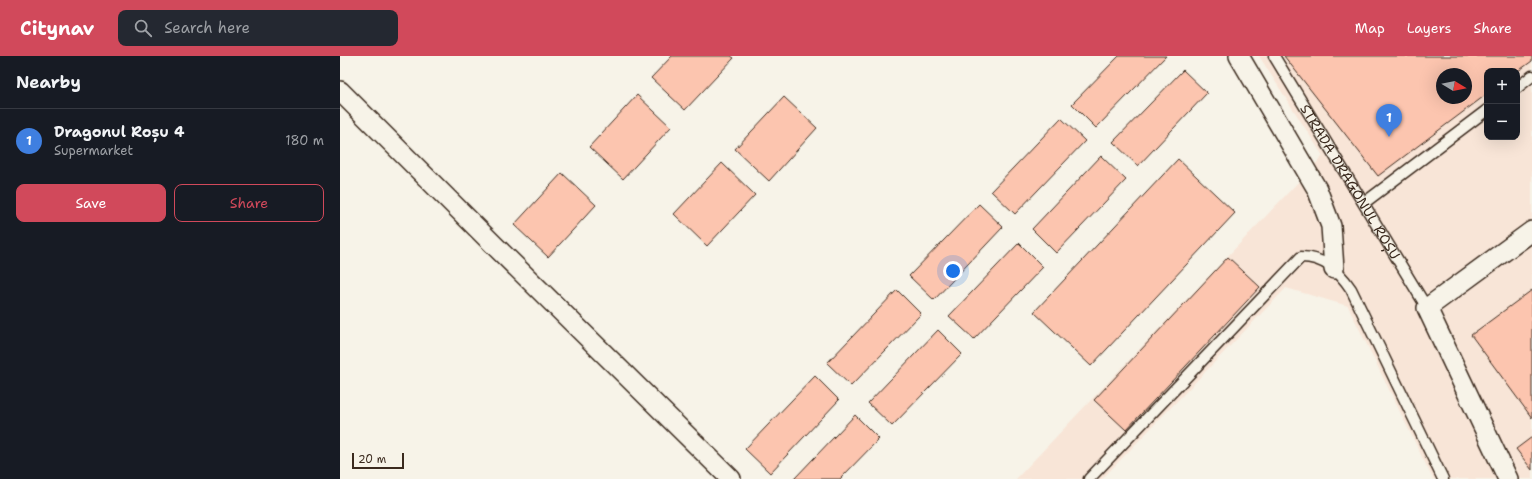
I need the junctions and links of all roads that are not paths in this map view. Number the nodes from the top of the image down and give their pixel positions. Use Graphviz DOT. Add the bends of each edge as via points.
graph roads {
  1 [pos="1238,56"];
  2 [pos="1274,56"];
  3 [pos="1532,76"];
  4 [pos="1520,86"];
  5 [pos="340,91"];
  6 [pos="1484,112"];
  7 [pos="1364,203"];
  8 [pos="1532,231"];
  9 [pos="1334,269"];
  10 [pos="1427,308"];
  11 [pos="731,479"];
  12 [pos="1089,479"];
  13 [pos="1443,479"];
  14 [pos="1508,479"];
  1 -- 9 [label="street" via="1317,189 1332,226"];
  2 -- 7 [label="lane, STRADA DRAGONUL ROȘU"];
  3 -- 4 [label="lane"];
  5 -- 11 [label="street"];
  6 -- 7 [label="lane"];
  7 -- 10 [label="lane, STRADA DRAGONUL ROȘU"];
  8 -- 10 [label="street"];
  9 -- 12 [label="lane" via="1311,257 1301,257"];
  9 -- 13 [label="lane" via="1342,275 1351,289"];
  10 -- 14 [label="street, STRADA DRAGONUL ROȘU"];
}
